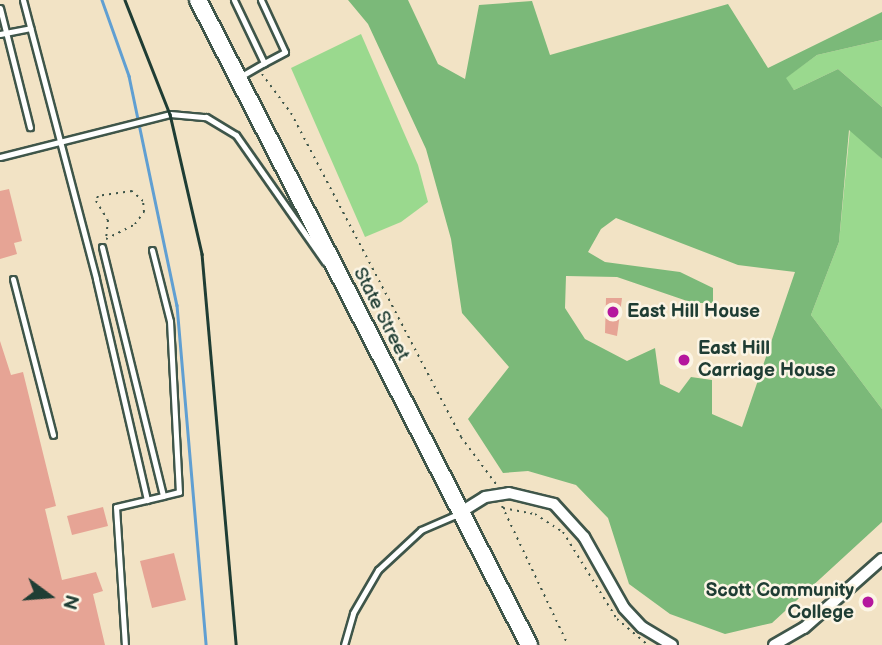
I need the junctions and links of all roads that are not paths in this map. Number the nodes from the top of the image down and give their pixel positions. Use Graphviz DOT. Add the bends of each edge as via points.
graph roads {
  1 [pos="23,0"];
  2 [pos="198,0"];
  3 [pos="234,0"];
  4 [pos="261,0"];
  5 [pos="0,8"];
  6 [pos="30,28"];
  7 [pos="3,34"];
  8 [pos="264,63"];
  9 [pos="238,78"];
  10 [pos="30,127"];
  11 [pos="59,142"];
  12 [pos="0,157"];
  13 [pos="102,247"];
  14 [pos="152,250"];
  15 [pos="13,279"];
  16 [pos="347,293"];
  17 [pos="53,435"];
  18 [pos="163,496"];
  19 [pos="147,500"];
  20 [pos="461,512"];
  21 [pos="882,559"];
  22 [pos="125,645"];
  23 [pos="344,645"];
  24 [pos="529,645"];
  25 [pos="672,645"];
  26 [pos="774,645"];
  1 -- 6 [label="lane"];
  2 -- 9 [label="main road, State Street"];
  3 -- 8 [label="lane"];
  4 -- 8 [label="lane" via="285,52"];
  5 -- 7 [label="lane"];
  6 -- 7 [label="lane"];
  6 -- 11 [label="lane"];
  7 -- 10 [label="lane"];
  8 -- 9 [label="lane"];
  9 -- 16 [label="main road, State Street"];
  11 -- 12 [label="lane"];
  11 -- 16 [label="lane" via="170,114 190,113 221,124 253,156"];
  11 -- 19 [label="lane"];
  13 -- 18 [label="lane"];
  14 -- 18 [label="lane" via="170,321 179,492"];
  15 -- 17 [label="lane"];
  16 -- 20 [label="main road, State Street"];
  18 -- 19 [label="lane"];
  19 -- 22 [label="lane" via="116,506"];
  20 -- 23 [label="lane" via="421,530 378,570 353,613"];
  20 -- 24 [label="main road, State Street"];
  20 -- 25 [label="street" via="485,497 502,494 531,496 571,518 624,608 642,627"];
  21 -- 26 [label="street" via="804,628"];
}
